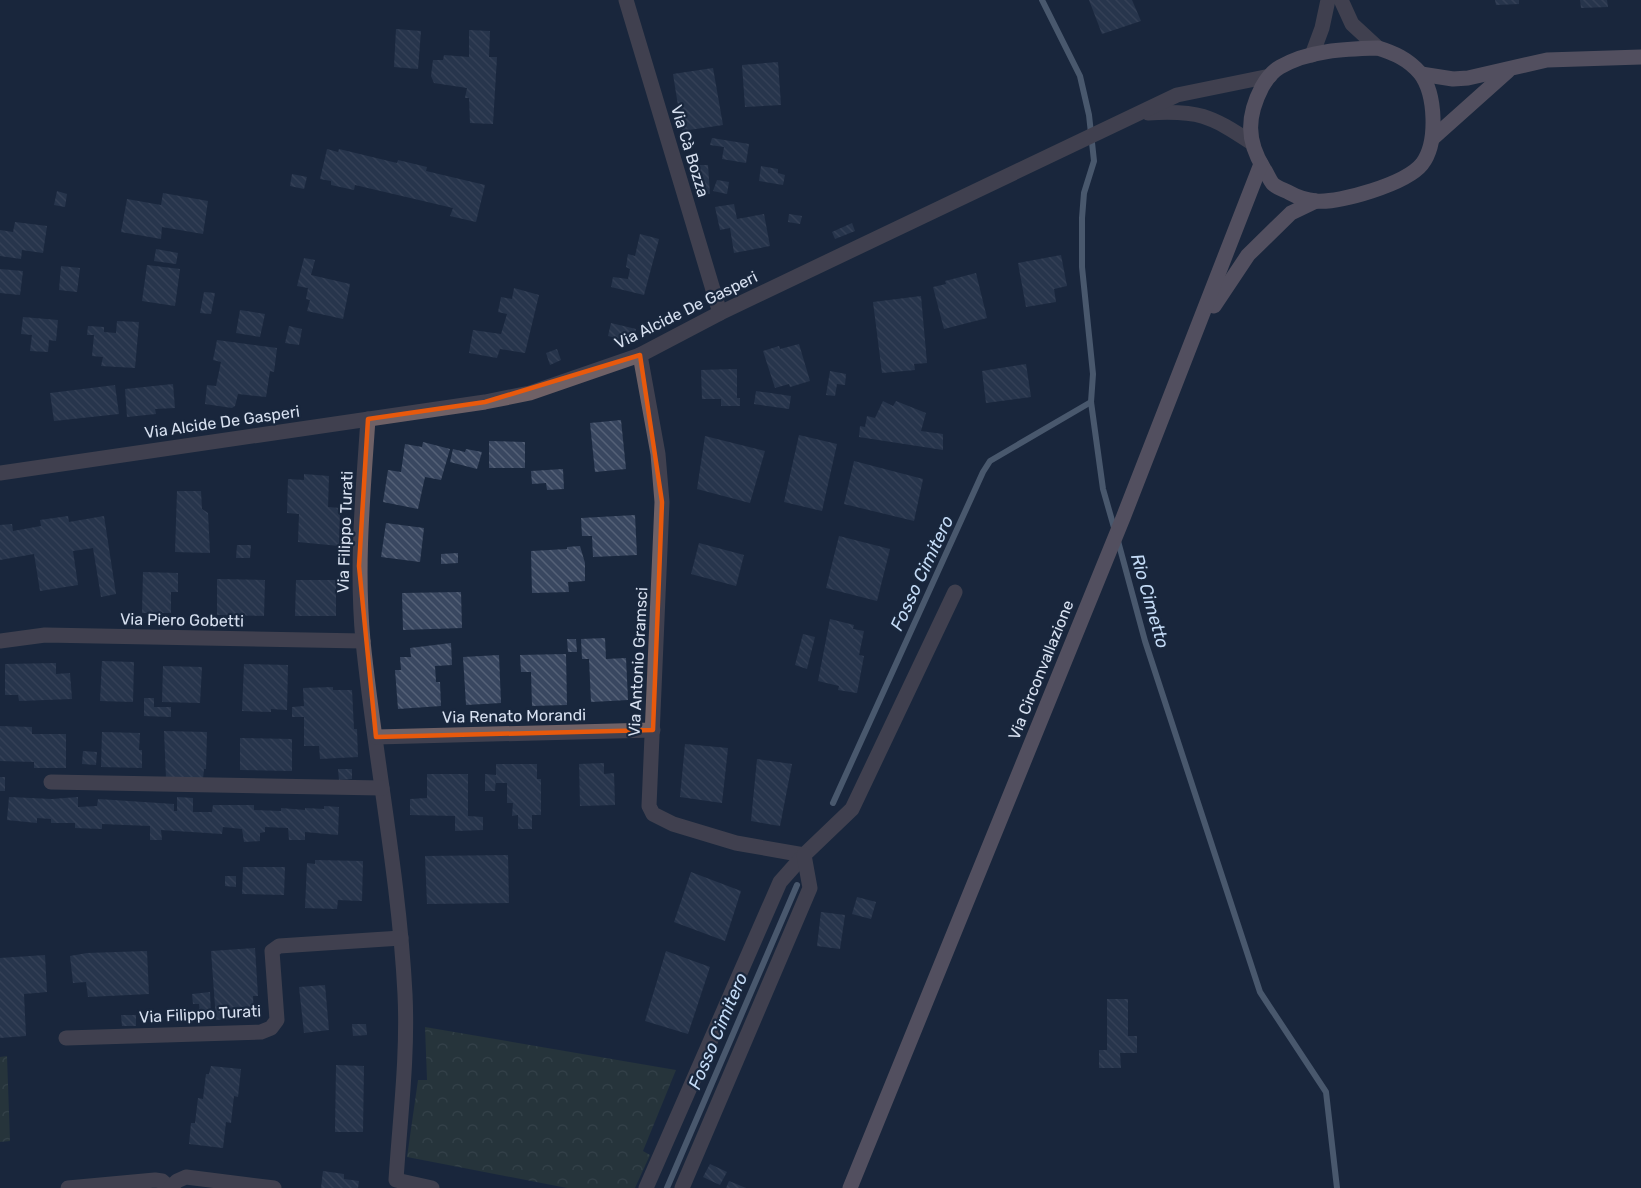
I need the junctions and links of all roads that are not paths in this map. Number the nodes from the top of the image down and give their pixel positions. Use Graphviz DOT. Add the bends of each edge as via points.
graph roads {
  1 [pos="626,0"];
  2 [pos="1328,0"];
  3 [pos="1341,0"];
  4 [pos="1378,48"];
  5 [pos="1312,55"];
  6 [pos="1641,57"];
  7 [pos="1510,69"];
  8 [pos="1421,74"];
  9 [pos="1270,76"];
  10 [pos="1142,113"];
  11 [pos="1433,138"];
  12 [pos="1252,143"];
  13 [pos="1261,164"];
  14 [pos="1316,201"];
  15 [pos="720,313"];
  16 [pos="1195,337"];
  17 [pos="640,355"];
  18 [pos="368,419"];
  19 [pos="0,473"];
  20 [pos="955,592"];
  21 [pos="0,641"];
  22 [pos="363,641"];
  23 [pos="653,730"];
  24 [pos="376,737"];
  25 [pos="51,782"];
  26 [pos="382,788"];
  27 [pos="804,855"];
  28 [pos="401,938"];
  29 [pos="66,1038"];
  30 [pos="68,1188"];
  31 [pos="170,1188"];
  32 [pos="274,1188"];
  33 [pos="432,1188"];
  34 [pos="646,1188"];
  35 [pos="682,1188"];
  36 [pos="850,1188"];
  1 -- 15 [label="street, Via Cà Bozza"];
  2 -- 5 [label="street"];
  3 -- 4 [label="street" via="1352,24"];
  4 -- 5 [label="main road"];
  4 -- 8 [label="main road" via="1400,55"];
  5 -- 9 [label="main road" via="1277,68"];
  6 -- 7 [label="main road" via="1547,60"];
  7 -- 8 [label="main road" via="1453,79"];
  7 -- 11 [label="main road"];
  8 -- 11 [label="main road" via="1432,104"];
  9 -- 10 [label="street, Via Alcide De Gasperi" via="1177,95"];
  9 -- 12 [label="main road" via="1253,104"];
  10 -- 12 [label="street" via="1177,111 1203,115"];
  10 -- 15 [label="street, Via Alcide De Gasperi"];
  11 -- 14 [label="main road" via="1422,164 1404,178 1383,188"];
  12 -- 13 [label="main road"];
  13 -- 14 [label="main road" via="1274,185"];
  13 -- 16 [label="main road, Via Circonvallazione"];
  14 -- 16 [label="main road" via="1291,213 1248,255"];
  15 -- 17 [label="street, Via Alcide De Gasperi"];
  16 -- 36 [label="main road, Via Circonvallazione"];
  17 -- 18 [label="street, Via Alcide De Gasperi" via="530,393"];
  17 -- 23 [label="street, Via Antonio Gramsci" via="658,454 662,502"];
  18 -- 19 [label="street, Via Alcide De Gasperi"];
  18 -- 22 [label="street, Via Filippo Turati" via="359,566"];
  20 -- 27 [label="street" via="852,809"];
  21 -- 22 [label="street, Via Piero Gobetti" via="45,635"];
  22 -- 24 [label="street, Via Filippo Turati"];
  23 -- 24 [label="street, Via Renato Morandi"];
  23 -- 27 [label="street, Via Antonio Gramsci" via="649,792 653,814 736,843"];
  24 -- 26 [label="street, Via Filippo Turati"];
  25 -- 26 [label="street"];
  26 -- 28 [label="street, Via Filippo Turati"];
  27 -- 34 [label="street" via="780,882"];
  27 -- 35 [label="street" via="810,888"];
  28 -- 29 [label="street, Via Filippo Turati" via="279,946 272,951 277,1020 261,1032"];
  28 -- 33 [label="street, Via Filippo Turati" via="405,1054 396,1180"];
  30 -- 31 [label="street" via="155,1180"];
  31 -- 32 [label="street" via="186,1177"];
}
